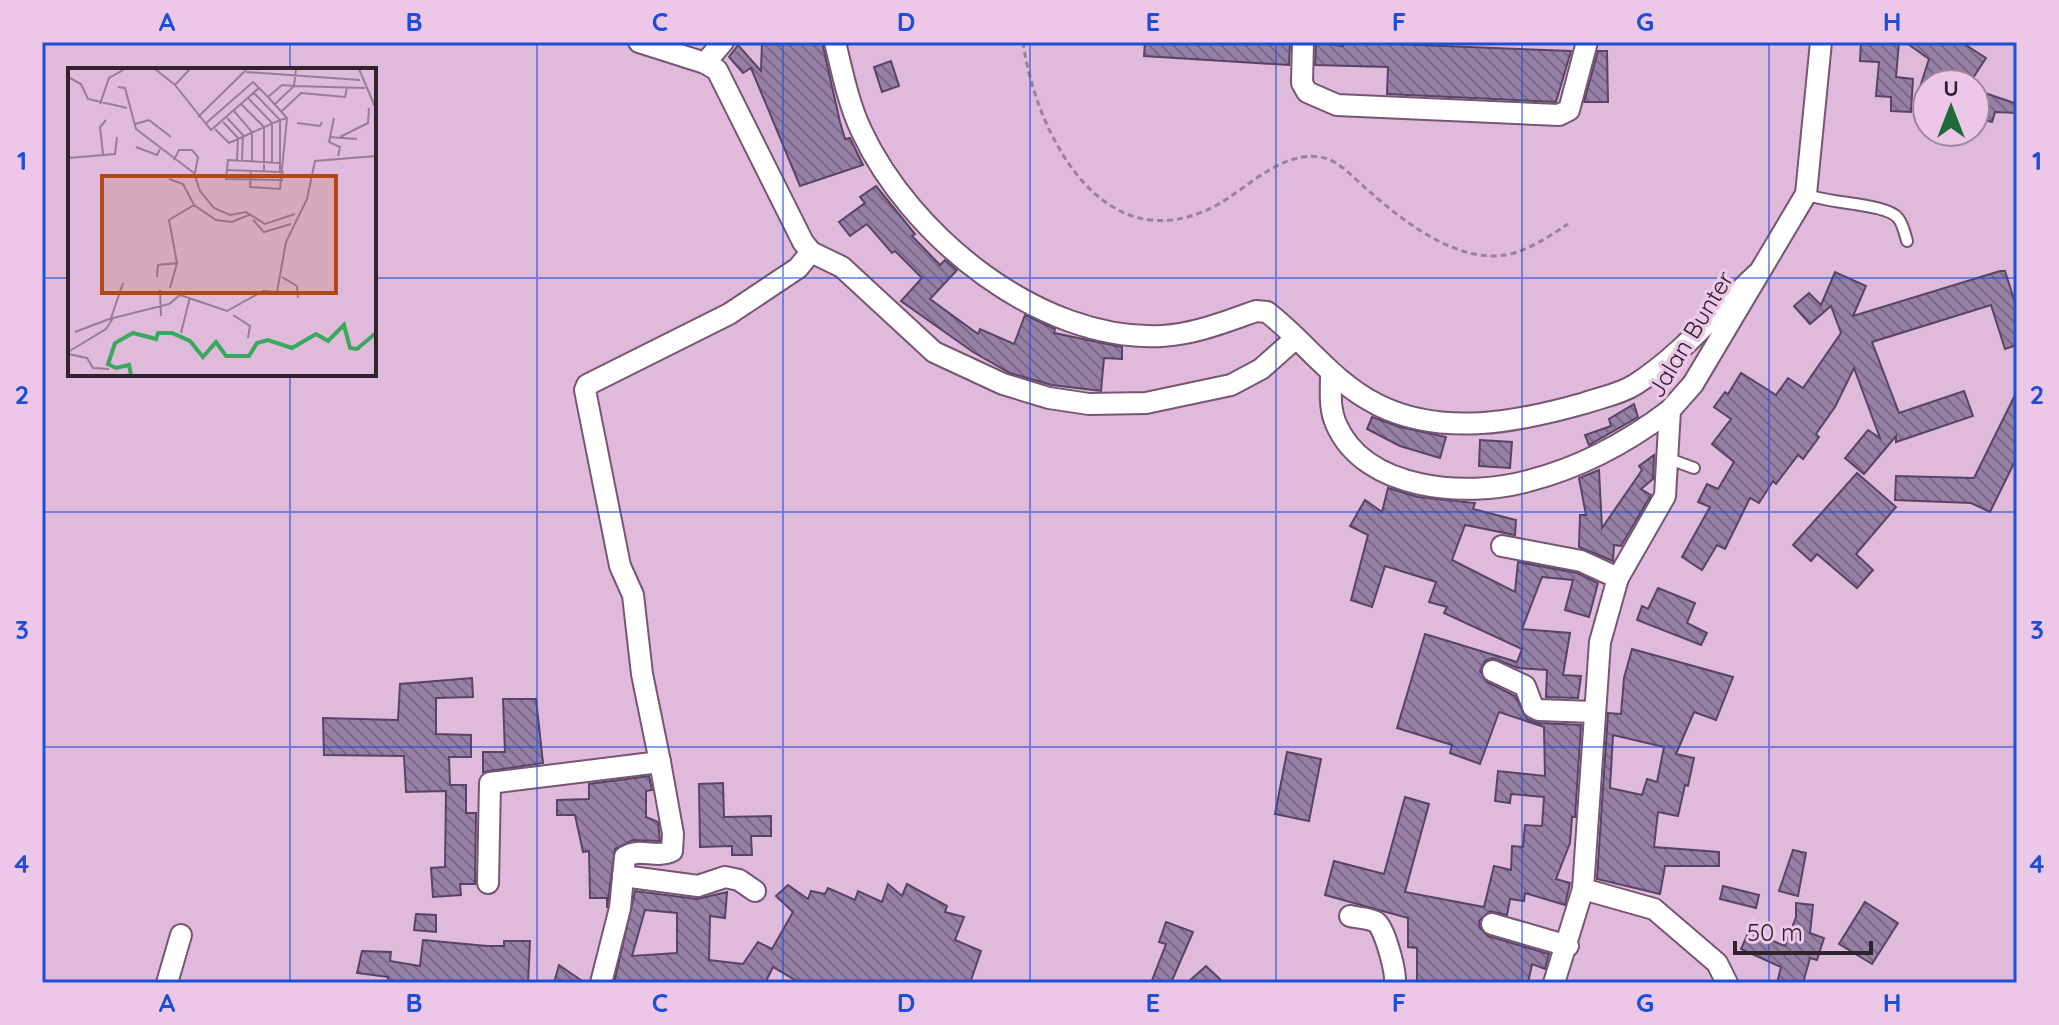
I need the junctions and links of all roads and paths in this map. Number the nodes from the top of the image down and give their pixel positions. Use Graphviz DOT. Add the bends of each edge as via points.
graph roads {
  1 [pos="639,42"];
  2 [pos="723,42"];
  3 [pos="835,42"];
  4 [pos="1023,42"];
  5 [pos="1303,42"];
  6 [pos="1587,42"];
  7 [pos="1821,42"];
  8 [pos="705,63"];
  9 [pos="1806,194"];
  10 [pos="1568,224"];
  11 [pos="1907,241"];
  12 [pos="811,252"];
  13 [pos="1757,274"];
  14 [pos="1296,338"];
  15 [pos="1331,376"];
  16 [pos="1670,410"];
  17 [pos="1694,468"];
  18 [pos="1667,472"];
  19 [pos="1502,546"];
  20 [pos="1618,578"];
  21 [pos="1493,671"];
  22 [pos="1593,712"];
  23 [pos="660,762"];
  24 [pos="623,876"];
  25 [pos="488,883"];
  26 [pos="1583,889"];
  27 [pos="755,891"];
  28 [pos="1350,916"];
  29 [pos="1492,924"];
  30 [pos="181,935"];
  31 [pos="1568,946"];
  32 [pos="167,983"];
  33 [pos="601,983"];
  34 [pos="1395,983"];
  35 [pos="1554,983"];
  36 [pos="1727,983"];
  1 -- 8 [label="street"];
  2 -- 8 [label="street"];
  3 -- 14 [label="street" via="861,129 882,166 959,257 986,277 1044,310 1125,335 1184,334 1261,311"];
  4 -- 10 [label="path" via="1042,117 1073,169 1101,202 1128,214 1175,219 1215,206 1270,170 1319,157 1339,164 1429,235 1483,255 1512,254"];
  5 -- 6 [label="street" via="1302,83 1307,92 1337,105 1559,115 1569,110"];
  7 -- 9 [label="street, Jalan Bunter"];
  8 -- 12 [label="street" via="717,70"];
  9 -- 11 [label="lane" via="1823,202 1887,210 1899,220"];
  9 -- 13 [label="street, Jalan Bunter"];
  12 -- 14 [label="street" via="842,267 934,352 1003,384 1061,401 1146,403 1221,388 1261,369"];
  12 -- 23 [label="street" via="798,268 729,314 585,390 620,566 633,595"];
  13 -- 15 [label="street" via="1635,385 1547,414 1481,424 1439,423 1376,404"];
  13 -- 16 [label="street, Jalan Bunter" via="1693,384"];
  14 -- 15 [label="street"];
  15 -- 16 [label="street" via="1331,408 1346,440 1373,465 1426,485 1488,488 1526,482 1608,450"];
  16 -- 18 [label="street, Jalan Bunter"];
  17 -- 18 [label="lane" via="1672,460"];
  18 -- 20 [label="street, Jalan Bunter" via="1665,496"];
  19 -- 20 [label="street" via="1581,561"];
  20 -- 22 [label="street, Jalan Bunter" via="1600,642"];
  21 -- 22 [label="street" via="1525,686 1539,710"];
  22 -- 26 [label="street, Jalan Bunter"];
  23 -- 24 [label="street" via="672,851 629,853"];
  23 -- 25 [label="street" via="490,783"];
  24 -- 27 [label="street" via="698,886 725,877"];
  24 -- 33 [label="street"];
  26 -- 31 [label="street, Jalan Bunter"];
  26 -- 36 [label="street" via="1654,909 1717,963"];
  28 -- 34 [label="street" via="1381,928 1394,962"];
  29 -- 31 [label="street"];
  30 -- 32 [label="street"];
  31 -- 35 [label="street, Jalan Bunter"];
}
